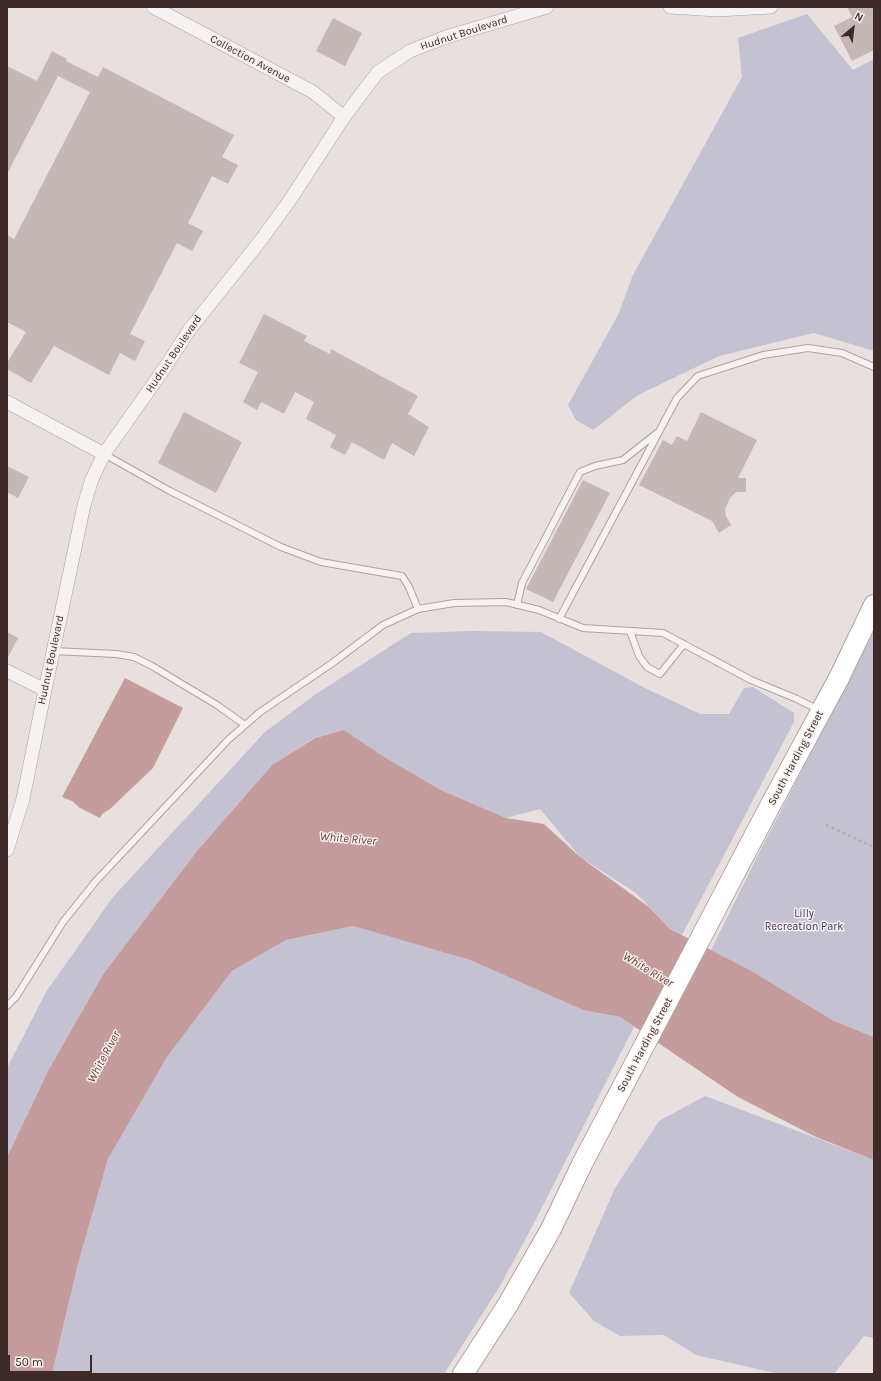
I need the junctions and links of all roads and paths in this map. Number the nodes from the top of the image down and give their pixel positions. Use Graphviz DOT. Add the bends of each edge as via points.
graph roads {
  1 [pos="153,7"];
  2 [pos="547,7"];
  3 [pos="670,7"];
  4 [pos="772,7"];
  5 [pos="344,116"];
  6 [pos="874,367"];
  7 [pos="7,402"];
  8 [pos="659,431"];
  9 [pos="104,454"];
  10 [pos="517,605"];
  11 [pos="874,605"];
  12 [pos="418,609"];
  13 [pos="559,619"];
  14 [pos="630,632"];
  15 [pos="684,644"];
  16 [pos="53,651"];
  17 [pos="7,671"];
  18 [pos="44,690"];
  19 [pos="821,711"];
  20 [pos="246,725"];
  21 [pos="826,825"];
  22 [pos="874,847"];
  23 [pos="7,850"];
  24 [pos="7,1006"];
  25 [pos="463,1374"];
  1 -- 5 [label="street, Collection Avenue" via="313,92"];
  2 -- 5 [label="street, Hudnut Boulevard" via="446,36 410,51 378,72"];
  3 -- 4 [label="street" via="717,10"];
  5 -- 9 [label="street, Hudnut Boulevard" via="290,200 190,329"];
  6 -- 8 [label="lane" via="842,353 808,348 763,355 698,376 677,398"];
  7 -- 9 [label="street"];
  8 -- 10 [label="lane" via="623,460 580,472 522,583"];
  8 -- 13 [label="lane"];
  9 -- 12 [label="lane" via="170,491 281,547 321,562 402,576"];
  9 -- 16 [label="street, Hudnut Boulevard" via="86,498"];
  10 -- 12 [label="lane" via="506,602 454,603"];
  10 -- 13 [label="lane" via="540,610"];
  11 -- 19 [label="main road, South Harding Street" via="847,664"];
  12 -- 20 [label="lane" via="383,625 260,712"];
  13 -- 14 [label="lane" via="583,628"];
  14 -- 15 [label="lane" via="663,633"];
  14 -- 15 [label="lane" via="639,656 647,667 660,674"];
  15 -- 19 [label="lane" via="752,680"];
  16 -- 18 [label="street, Hudnut Boulevard"];
  16 -- 20 [label="lane" via="134,657 217,705"];
  17 -- 18 [label="street"];
  18 -- 23 [label="street, Hudnut Boulevard" via="23,799"];
  19 -- 25 [label="main road, South Harding Street" via="582,1164 551,1229 486,1341"];
  20 -- 24 [label="lane" via="228,740 96,881 63,922 16,997"];
  21 -- 22 [label="path"];
}
